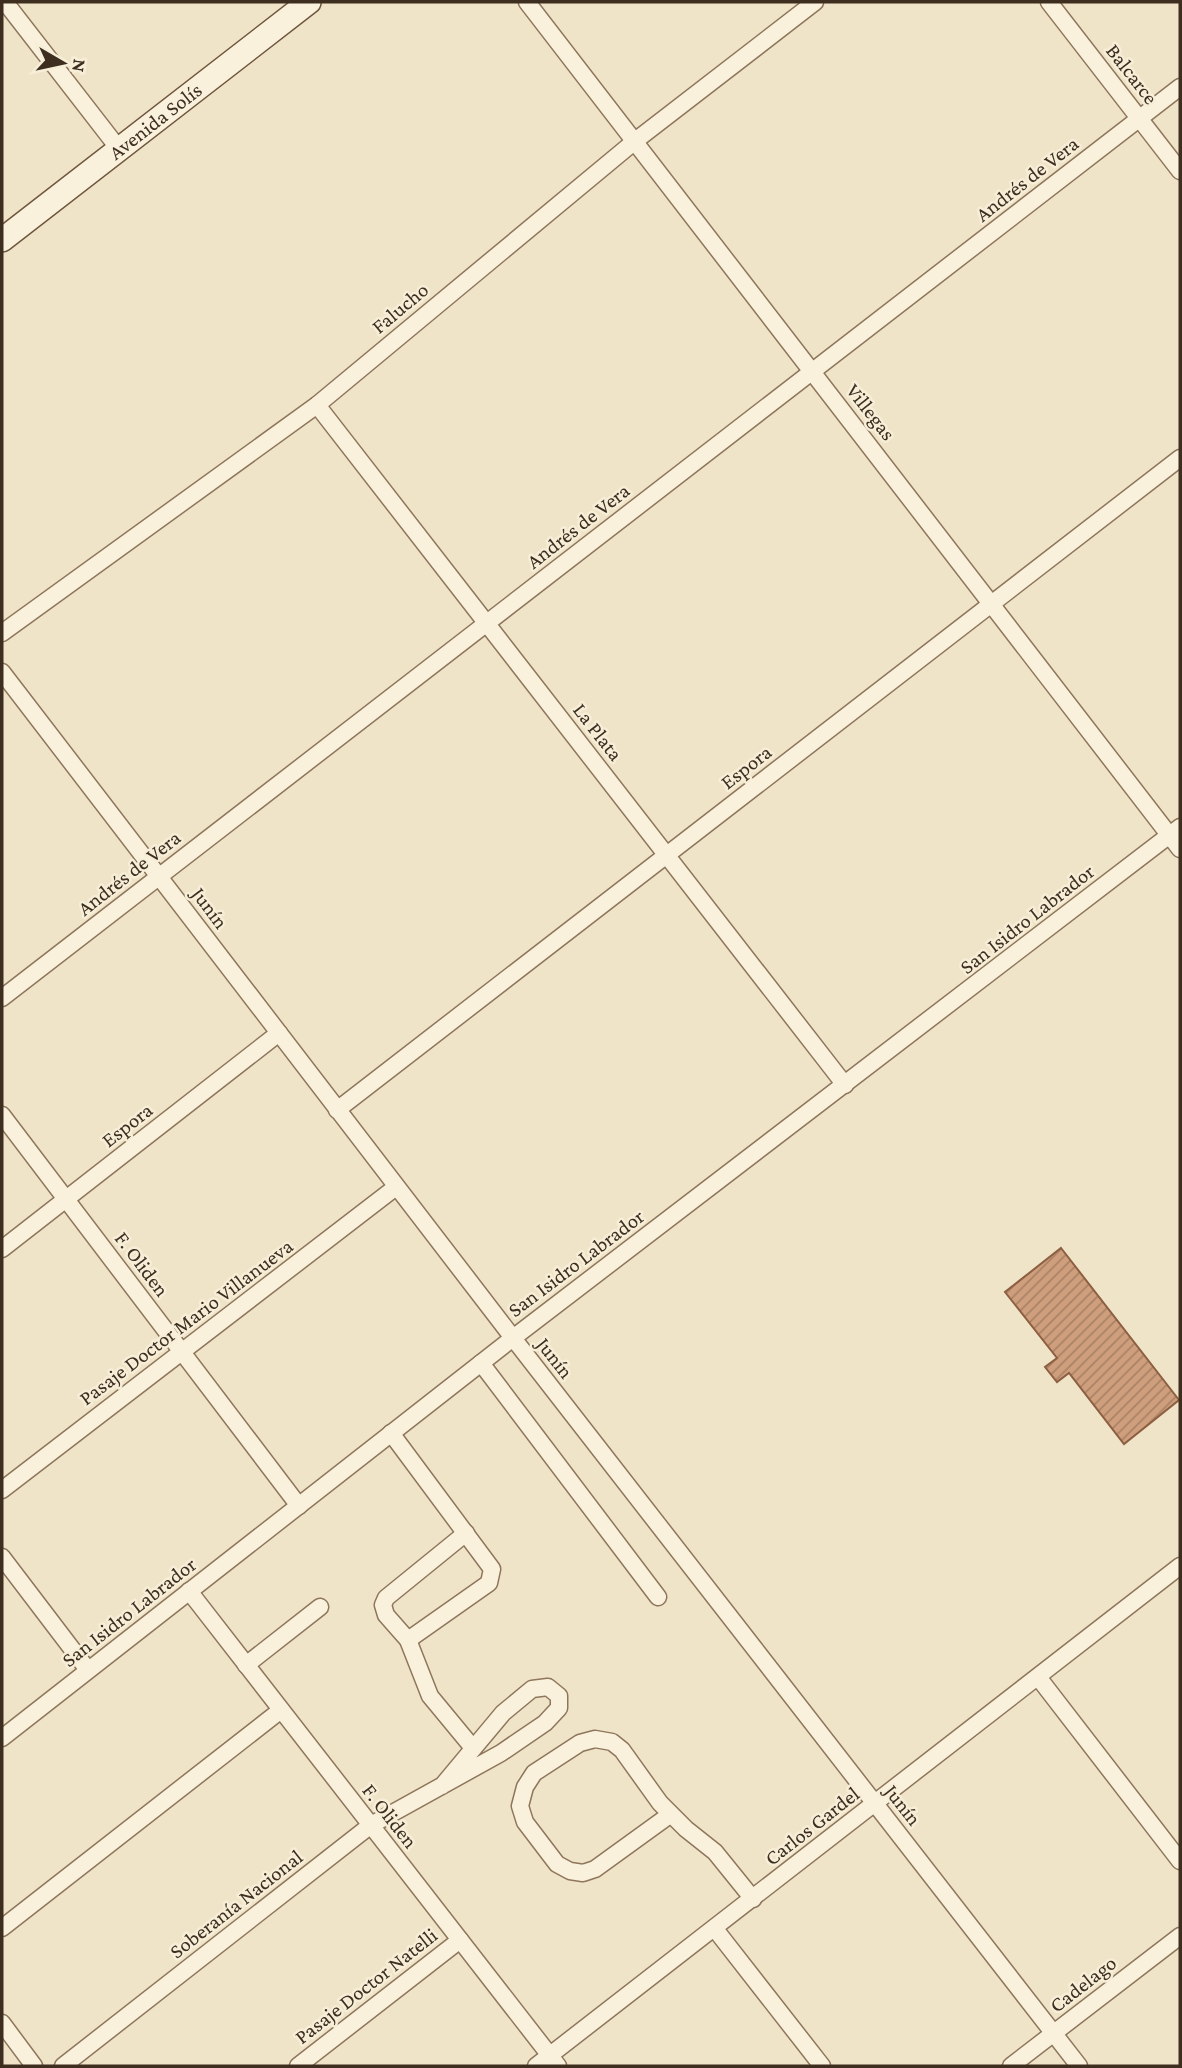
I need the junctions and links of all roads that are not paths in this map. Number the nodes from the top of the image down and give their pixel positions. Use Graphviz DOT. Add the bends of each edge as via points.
graph roads {
  1 [pos="5,2"];
  2 [pos="309,2"];
  3 [pos="527,2"];
  4 [pos="815,2"];
  5 [pos="1049,2"];
  6 [pos="1180,87"];
  7 [pos="1140,119"];
  8 [pos="635,141"];
  9 [pos="119,149"];
  10 [pos="1180,171"];
  11 [pos="2,240"];
  12 [pos="813,371"];
  13 [pos="317,405"];
  14 [pos="1180,458"];
  15 [pos="992,604"];
  16 [pos="487,623"];
  17 [pos="2,633"];
  18 [pos="2,672"];
  19 [pos="1175,831"];
  20 [pos="1180,849"];
  21 [pos="667,855"];
  22 [pos="159,876"];
  23 [pos="2,998"];
  24 [pos="278,1033"];
  25 [pos="845,1085"];
  26 [pos="337,1110"];
  27 [pos="2,1115"];
  28 [pos="397,1187"];
  29 [pos="66,1199"];
  30 [pos="2,1249"];
  31 [pos="513,1338"];
  32 [pos="182,1352"];
  33 [pos="481,1363"];
  34 [pos="391,1433"];
  35 [pos="2,1490"];
  36 [pos="299,1506"];
  37 [pos="466,1533"];
  38 [pos="2,1557"];
  39 [pos="1180,1566"];
  40 [pos="190,1591"];
  41 [pos="658,1597"];
  42 [pos="320,1607"];
  43 [pos="408,1640"];
  44 [pos="246,1664"];
  45 [pos="88,1670"];
  46 [pos="1038,1677"];
  47 [pos="281,1710"];
  48 [pos="2,1738"];
  49 [pos="473,1748"];
  50 [pos="442,1786"];
  51 [pos="875,1803"];
  52 [pos="671,1814"];
  53 [pos="371,1825"];
  54 [pos="1180,1861"];
  55 [pos="753,1899"];
  56 [pos="2,1928"];
  57 [pos="715,1929"];
  58 [pos="1180,1936"];
  59 [pos="460,1940"];
  60 [pos="2,2024"];
  61 [pos="1054,2033"];
  62 [pos="554,2061"];
  63 [pos="34,2066"];
  64 [pos="63,2066"];
  65 [pos="298,2066"];
  66 [pos="536,2066"];
  67 [pos="822,2066"];
  68 [pos="1011,2066"];
  69 [pos="1079,2066"];
  1 -- 9 [label="street"];
  2 -- 9 [label="street, Avenida Solís"];
  3 -- 8 [label="street, Villegas"];
  4 -- 8 [label="street, Falucho"];
  5 -- 7 [label="street, Balcarce"];
  6 -- 7 [label="street, Andrés de Vera"];
  7 -- 10 [label="street, Balcarce"];
  7 -- 12 [label="street, Andrés de Vera"];
  8 -- 12 [label="street, Villegas"];
  8 -- 13 [label="street, Falucho"];
  9 -- 11 [label="street, Avenida Solís"];
  12 -- 15 [label="street, Villegas"];
  12 -- 16 [label="street, Andrés de Vera"];
  13 -- 16 [label="street, La Plata"];
  13 -- 17 [label="street, Falucho"];
  14 -- 15 [label="street, Espora"];
  15 -- 19 [label="street, Villegas"];
  15 -- 21 [label="street, Espora"];
  16 -- 21 [label="street, La Plata"];
  16 -- 22 [label="street, Andrés de Vera"];
  18 -- 22 [label="street, Junín"];
  19 -- 20 [label="street, Villegas"];
  19 -- 25 [label="street, San Isidro Labrador"];
  21 -- 25 [label="street, La Plata"];
  21 -- 26 [label="street, Espora"];
  22 -- 23 [label="street, Andrés de Vera"];
  22 -- 24 [label="street, Junín"];
  24 -- 26 [label="street, Junín"];
  24 -- 29 [label="street, Espora"];
  25 -- 31 [label="street, San Isidro Labrador"];
  26 -- 28 [label="street, Junín"];
  27 -- 29 [label="street, F. Oliden"];
  28 -- 31 [label="street, Junín"];
  28 -- 32 [label="street, Pasaje Doctor Mario Villanueva"];
  29 -- 30 [label="street, Espora"];
  29 -- 32 [label="street, F. Oliden"];
  31 -- 33 [label="street, San Isidro Labrador"];
  31 -- 51 [label="street, Junín"];
  32 -- 35 [label="street, Pasaje Doctor Mario Villanueva"];
  32 -- 36 [label="street, F. Oliden"];
  33 -- 34 [label="street, San Isidro Labrador"];
  33 -- 41 [label="street"];
  34 -- 36 [label="street, San Isidro Labrador"];
  34 -- 37 [label="street"];
  36 -- 40 [label="street, San Isidro Labrador"];
  37 -- 43 [label="street" via="386,1598 386,1615"];
  37 -- 43 [label="street" via="492,1569 489,1583"];
  38 -- 45 [label="street"];
  39 -- 46 [label="street, Carlos Gardel"];
  40 -- 44 [label="street, F. Oliden"];
  40 -- 45 [label="street, San Isidro Labrador"];
  42 -- 44 [label="street"];
  43 -- 49 [label="street" via="430,1696"];
  44 -- 47 [label="street, F. Oliden"];
  45 -- 48 [label="street, San Isidro Labrador"];
  46 -- 51 [label="street, Carlos Gardel"];
  46 -- 54 [label="street"];
  47 -- 53 [label="street, F. Oliden"];
  47 -- 56 [label="street"];
  49 -- 50 [label="street, Soberanía Nacional"];
  49 -- 50 [label="street, Soberanía Nacional" via="503,1713 532,1689 548,1687 559,1696 559,1708 545,1723"];
  50 -- 53 [label="street, Soberanía Nacional"];
  51 -- 55 [label="street, Carlos Gardel"];
  51 -- 61 [label="street, Junín"];
  52 -- 52 [label="street" via="622,1750 612,1742 595,1739 580,1743 534,1773 520,1806 525,1822 557,1864 583,1873"];
  52 -- 55 [label="street" via="715,1852"];
  53 -- 59 [label="street, F. Oliden"];
  53 -- 64 [label="street, Soberanía Nacional"];
  55 -- 57 [label="street, Carlos Gardel"];
  57 -- 62 [label="street, Carlos Gardel"];
  57 -- 67 [label="street"];
  58 -- 61 [label="street, Cadelago"];
  59 -- 62 [label="street, F. Oliden"];
  59 -- 65 [label="street, Pasaje Doctor Natelli"];
  60 -- 63 [label="street"];
  61 -- 68 [label="street, Cadelago"];
  61 -- 69 [label="street, Junín"];
  62 -- 66 [label="street, Carlos Gardel"];
}
